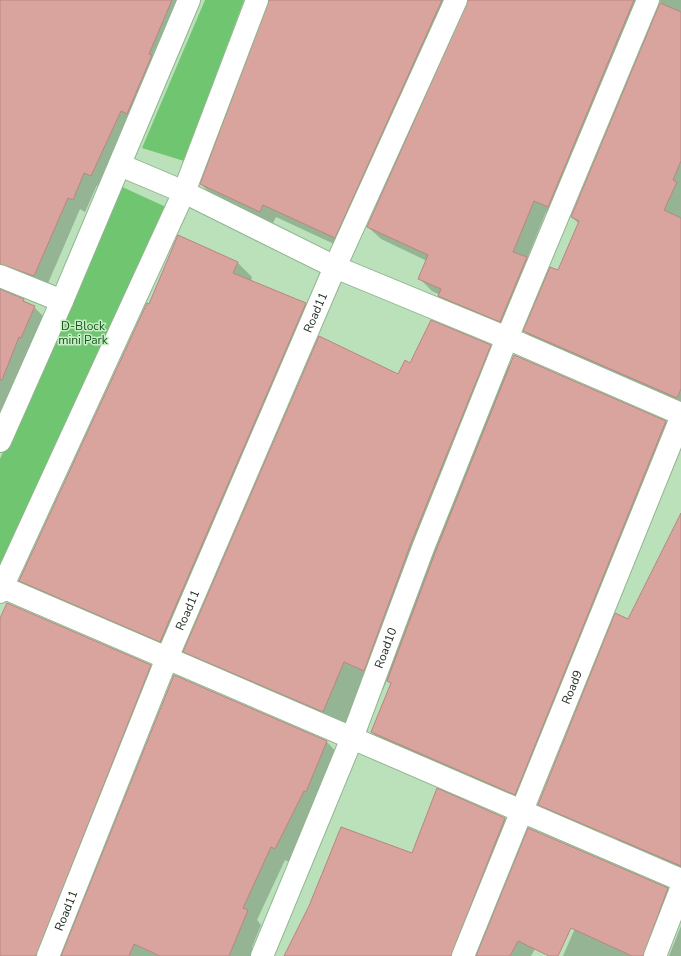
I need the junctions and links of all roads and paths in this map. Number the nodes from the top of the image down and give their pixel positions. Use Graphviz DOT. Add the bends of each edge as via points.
graph roads {
  1 [pos="189,0"];
  2 [pos="257,0"];
  3 [pos="456,0"];
  4 [pos="648,0"];
  5 [pos="120,165"];
  6 [pos="184,192"];
  7 [pos="335,267"];
  8 [pos="0,276"];
  9 [pos="62,301"];
  10 [pos="507,338"];
  11 [pos="681,414"];
  12 [pos="681,418"];
  13 [pos="0,441"];
  14 [pos="1,588"];
  15 [pos="167,658"];
  16 [pos="352,738"];
  17 [pos="522,811"];
  18 [pos="681,880"];
  19 [pos="681,890"];
  20 [pos="48,956"];
  21 [pos="262,956"];
  22 [pos="463,956"];
  23 [pos="655,956"];
  1 -- 5 [label="street"];
  2 -- 6 [label="street"];
  3 -- 7 [label="street, Road11"];
  4 -- 10 [label="street, Road10"];
  5 -- 6 [label="street"];
  5 -- 9 [label="street"];
  6 -- 7 [label="street"];
  6 -- 14 [label="street"];
  7 -- 10 [label="street"];
  7 -- 15 [label="street, Road11"];
  8 -- 9 [label="street"];
  9 -- 13 [label="street"];
  10 -- 11 [label="street"];
  10 -- 16 [label="street, Road10" via="423,548"];
  12 -- 17 [label="street, Road9"];
  14 -- 15 [label="street"];
  15 -- 16 [label="street"];
  15 -- 20 [label="street, Road11"];
  16 -- 17 [label="street"];
  16 -- 21 [label="street, Road10"];
  17 -- 18 [label="street"];
  17 -- 22 [label="street, Road9"];
  19 -- 23 [label="street"];
}
